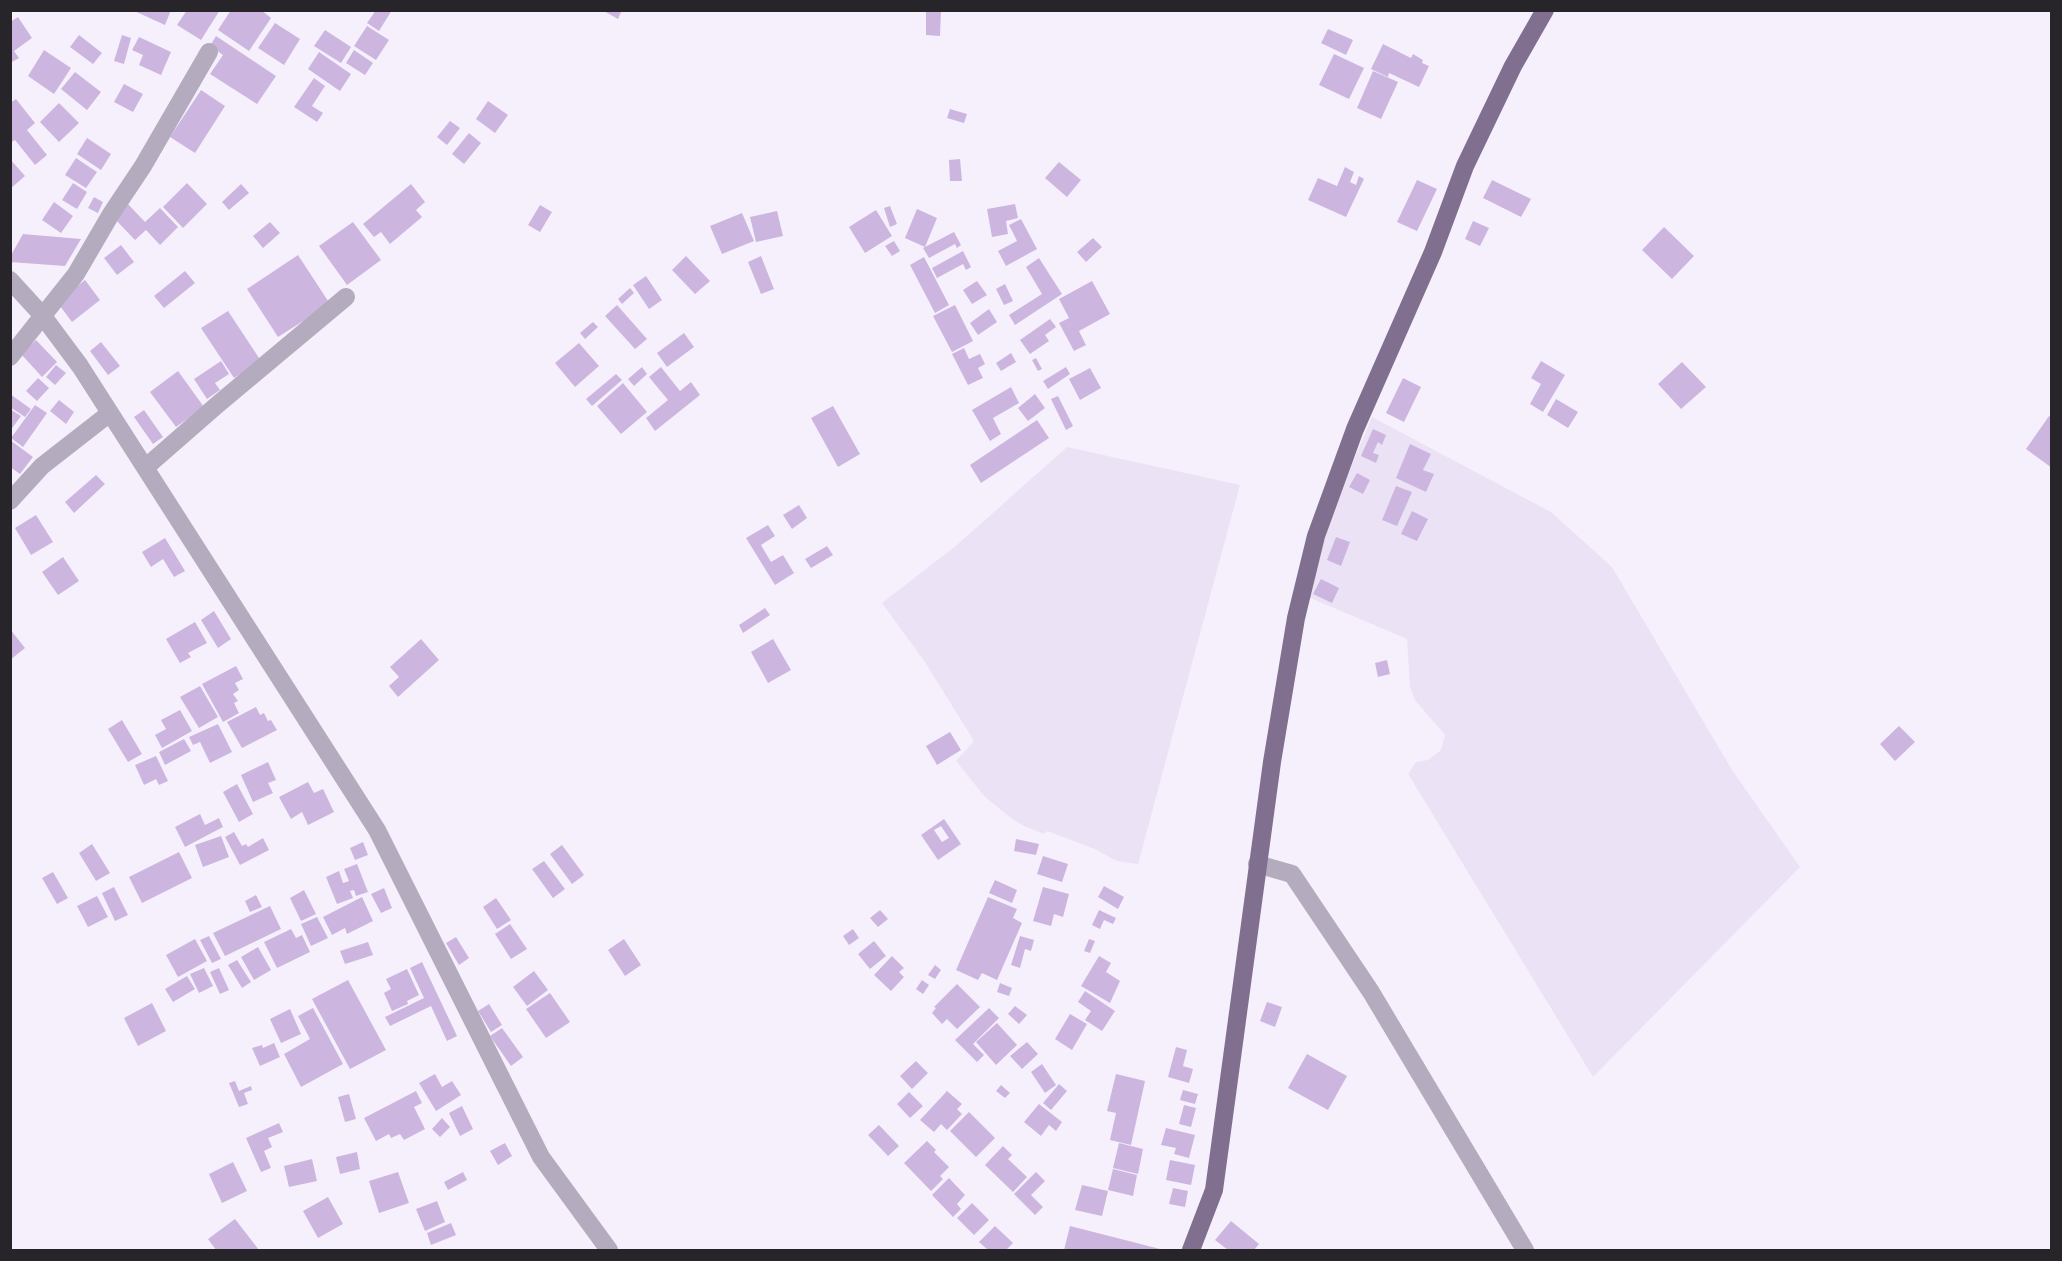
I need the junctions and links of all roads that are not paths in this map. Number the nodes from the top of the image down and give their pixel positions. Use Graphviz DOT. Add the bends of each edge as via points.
graph roads {
  1 [pos="1545,10"];
  2 [pos="209,52"];
  3 [pos="10,280"];
  4 [pos="346,297"];
  5 [pos="42,315"];
  6 [pos="10,357"];
  7 [pos="110,412"];
  8 [pos="146,467"];
  9 [pos="10,501"];
  10 [pos="1257,864"];
  11 [pos="609,1251"];
  12 [pos="1191,1251"];
  13 [pos="1525,1251"];
  1 -- 10 [label="main road" via="1465,165 1433,252 1355,429 1316,536 1296,618"];
  2 -- 5 [label="street" via="76,274"];
  3 -- 5 [label="street"];
  4 -- 8 [label="street"];
  5 -- 6 [label="street"];
  5 -- 7 [label="street"];
  7 -- 8 [label="street"];
  7 -- 9 [label="street" via="42,466"];
  8 -- 11 [label="street" via="376,830 541,1157"];
  10 -- 12 [label="main road" via="1214,1190"];
  10 -- 13 [label="street" via="1292,874 1371,992"];
}
